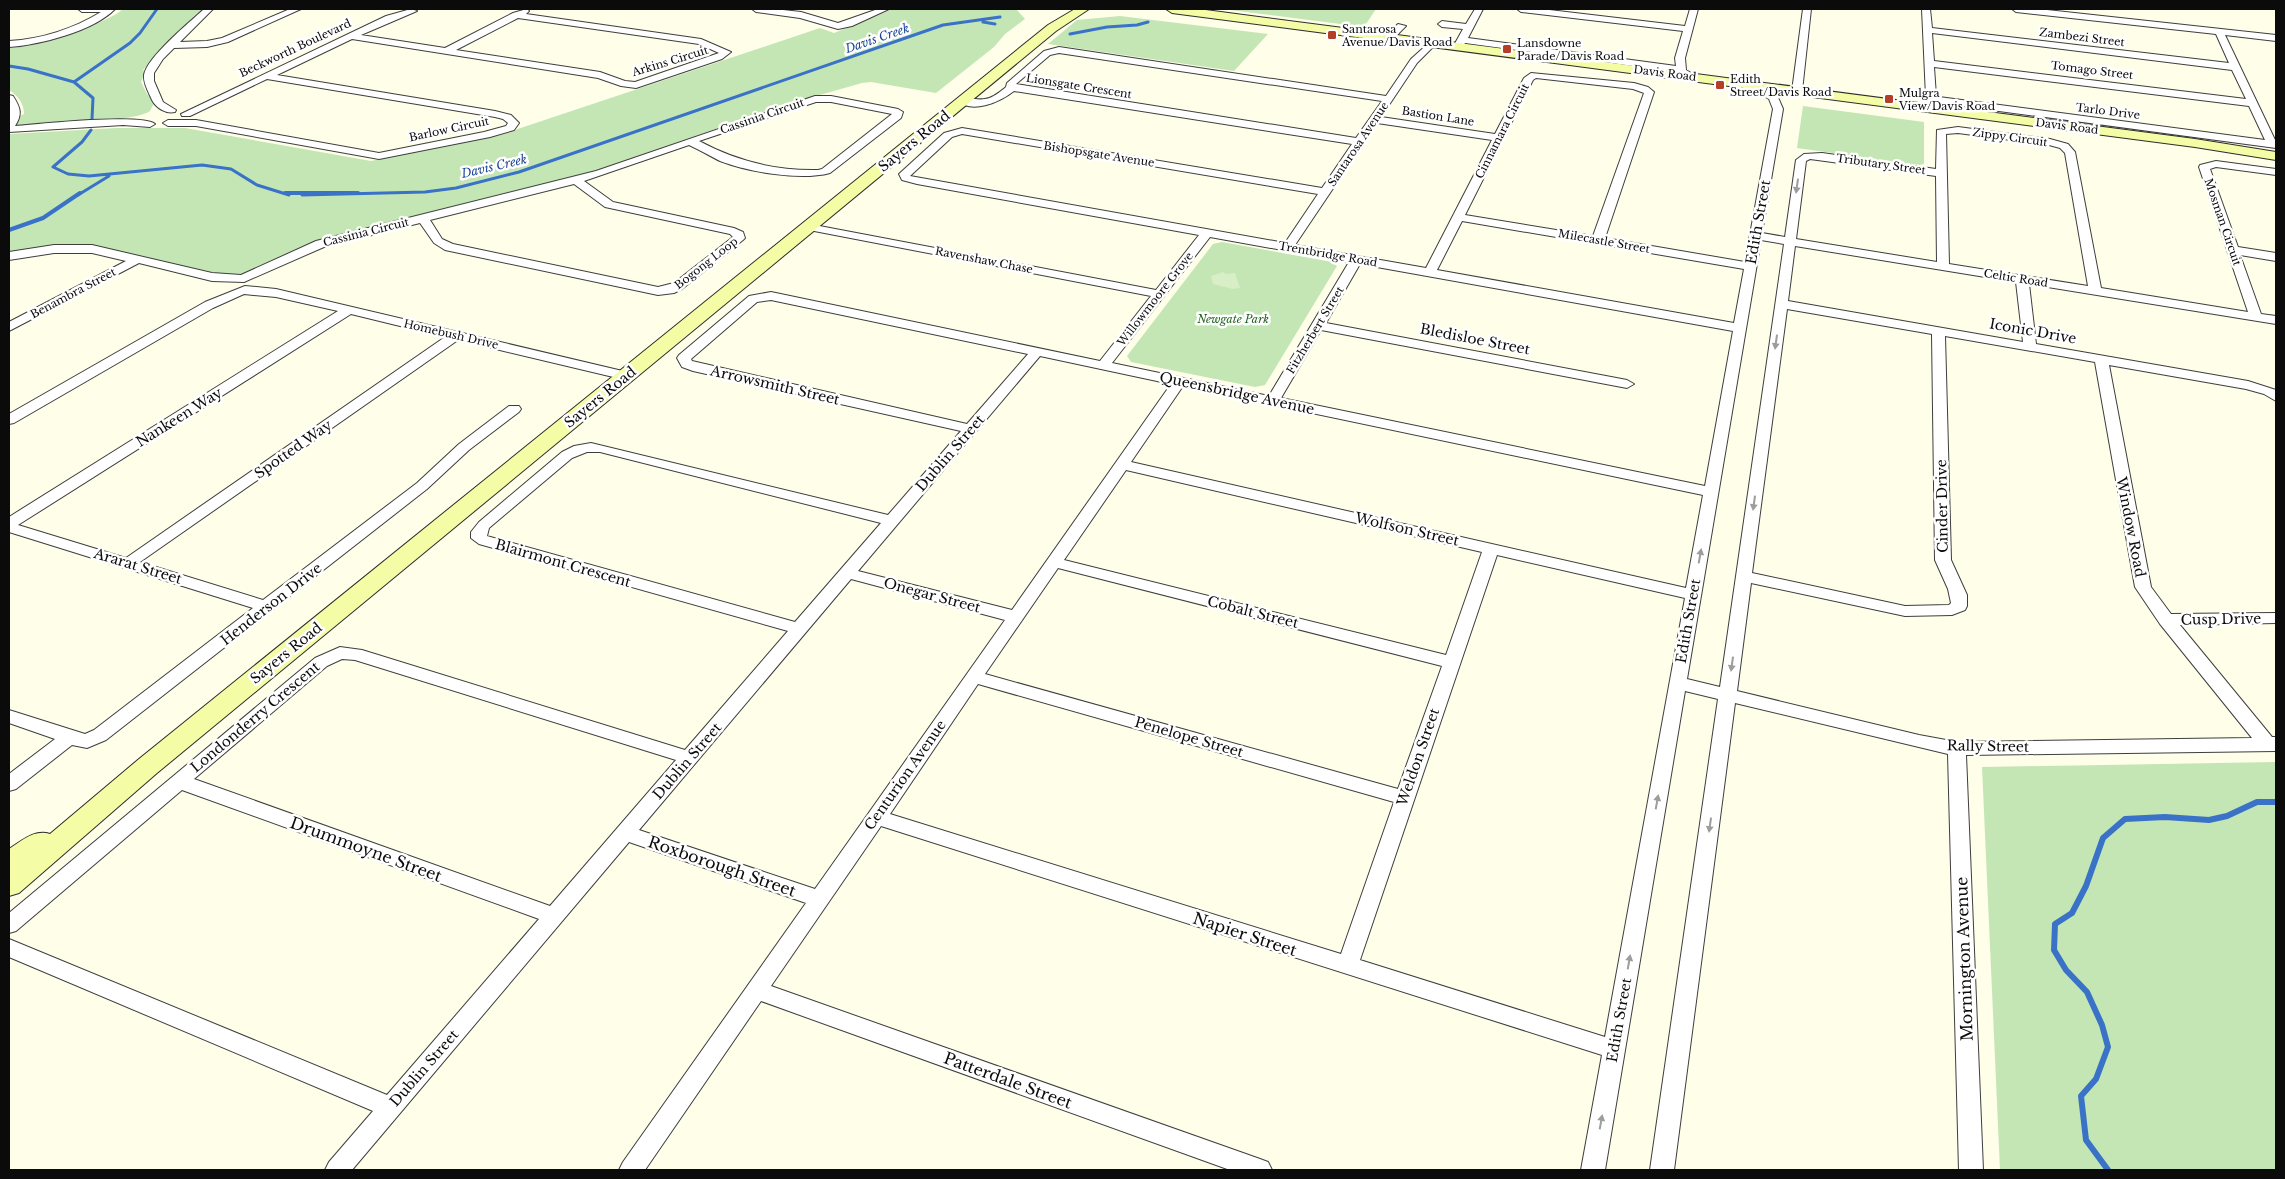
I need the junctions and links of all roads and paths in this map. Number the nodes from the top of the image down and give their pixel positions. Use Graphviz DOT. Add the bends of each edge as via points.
graph roads {
  1 [pos="82,9"];
  2 [pos="110,9"];
  3 [pos="209,9"];
  4 [pos="297,9"];
  5 [pos="400,9"];
  6 [pos="529,9"];
  7 [pos="756,9"];
  8 [pos="885,9"];
  9 [pos="1066,9"];
  10 [pos="1083,9"];
  11 [pos="1172,9"];
  12 [pos="1479,9"];
  13 [pos="1521,9"];
  14 [pos="1694,9"];
  15 [pos="1807,9"];
  16 [pos="1926,9"];
  17 [pos="2016,9"];
  18 [pos="417,10"];
  19 [pos="516,16"];
  20 [pos="389,18"];
  21 [pos="1442,24"];
  22 [pos="1401,26"];
  23 [pos="1468,27"];
  24 [pos="1052,28"];
  25 [pos="1688,29"];
  26 [pos="1927,30"];
  27 [pos="2219,32"];
  28 [pos="350,36"];
  29 [pos="1377,36"];
  30 [pos="2276,38"];
  31 [pos="9,44"];
  32 [pos="1431,44"];
  33 [pos="1460,44"];
  34 [pos="172,45"];
  35 [pos="446,51"];
  36 [pos="1680,58"];
  37 [pos="1928,63"];
  38 [pos="1664,66"];
  39 [pos="2235,66"];
  40 [pos="1681,70"];
  41 [pos="266,76"];
  42 [pos="1694,77"];
  43 [pos="1752,85"];
  44 [pos="1012,88"];
  45 [pos="1797,91"];
  46 [pos="9,98"];
  47 [pos="1388,99"];
  48 [pos="962,101"];
  49 [pos="2252,103"];
  50 [pos="159,104"];
  51 [pos="180,113"];
  52 [pos="150,118"];
  53 [pos="1374,119"];
  54 [pos="168,123"];
  55 [pos="196,124"];
  56 [pos="9,128"];
  57 [pos="1498,138"];
  58 [pos="690,141"];
  59 [pos="1359,142"];
  60 [pos="2275,150"];
  61 [pos="2276,172"];
  62 [pos="1941,173"];
  63 [pos="576,180"];
  64 [pos="917,181"];
  65 [pos="1325,192"];
  66 [pos="1458,217"];
  67 [pos="424,218"];
  68 [pos="809,227"];
  69 [pos="1207,232"];
  70 [pos="1756,236"];
  71 [pos="1598,240"];
  72 [pos="1789,242"];
  73 [pos="1288,247"];
  74 [pos="2233,250"];
  75 [pos="9,256"];
  76 [pos="2276,257"];
  77 [pos="138,259"];
  78 [pos="1357,259"];
  79 [pos="276,264"];
  80 [pos="1750,266"];
  81 [pos="1943,267"];
  82 [pos="1430,272"];
  83 [pos="212,276"];
  84 [pos="2022,279"];
  85 [pos="258,282"];
  86 [pos="242,284"];
  87 [pos="227,288"];
  88 [pos="2095,291"];
  89 [pos="276,293"];
  90 [pos="1159,294"];
  91 [pos="764,296"];
  92 [pos="1781,304"];
  93 [pos="209,305"];
  94 [pos="349,310"];
  95 [pos="2256,317"];
  96 [pos="2276,320"];
  97 [pos="1318,325"];
  98 [pos="9,327"];
  99 [pos="1740,328"];
  100 [pos="1938,331"];
  101 [pos="457,335"];
  102 [pos="2030,347"];
  103 [pos="1037,351"];
  104 [pos="2101,359"];
  105 [pos="1104,365"];
  106 [pos="626,376"];
  107 [pos="1180,381"];
  108 [pos="1627,384"];
  109 [pos="2276,397"];
  110 [pos="1273,400"];
  111 [pos="514,409"];
  112 [pos="9,420"];
  113 [pos="970,429"];
  114 [pos="1121,464"];
  115 [pos="1710,492"];
  116 [pos="892,521"];
  117 [pos="9,525"];
  118 [pos="1491,548"];
  119 [pos="1054,562"];
  120 [pos="129,563"];
  121 [pos="848,572"];
  122 [pos="1744,576"];
  123 [pos="1693,595"];
  124 [pos="267,606"];
  125 [pos="1016,617"];
  126 [pos="2276,618"];
  127 [pos="2166,620"];
  128 [pos="800,629"];
  129 [pos="1452,662"];
  130 [pos="973,677"];
  131 [pos="1678,683"];
  132 [pos="1727,695"];
  133 [pos="9,716"];
  134 [pos="69,738"];
  135 [pos="2272,744"];
  136 [pos="1958,749"];
  137 [pos="690,758"];
  138 [pos="148,766"];
  139 [pos="178,782"];
  140 [pos="9,784"];
  141 [pos="1404,798"];
  142 [pos="877,817"];
  143 [pos="625,833"];
  144 [pos="9,863"];
  145 [pos="9,885"];
  146 [pos="819,898"];
  147 [pos="553,916"];
  148 [pos="9,925"];
  149 [pos="9,948"];
  150 [pos="1347,966"];
  151 [pos="756,990"];
  152 [pos="1614,1049"];
  153 [pos="390,1107"];
  154 [pos="337,1170"];
  155 [pos="631,1170"];
  156 [pos="1260,1170"];
  157 [pos="1593,1170"];
  158 [pos="1662,1170"];
  159 [pos="1971,1170"];
  1 -- 2 [label="street"];
  2 -- 31 [label="street" via="45,38"];
  3 -- 34 [label="street"];
  4 -- 34 [label="street" via="221,42"];
  5 -- 18 [label="street" via="405,12"];
  5 -- 20 [label="street, Beckworth Boulevard"];
  6 -- 19 [label="street"];
  7 -- 8 [label="street" via="801,15 838,26"];
  9 -- 24 [label="street, Sayers Road"];
  10 -- 24 [label="street, Sayers Road"];
  11 -- 29 [label="street, Davis Road"];
  12 -- 23 [label="street"];
  13 -- 25 [label="street"];
  14 -- 25 [label="street"];
  15 -- 45 [label="street"];
  16 -- 26 [label="street"];
  17 -- 27 [label="street"];
  18 -- 20 [label="street, Beckworth Boulevard"];
  19 -- 35 [label="street"];
  19 -- 35 [label="street, Arkins Circuit" via="701,42 726,52 631,85 600,75"];
  20 -- 28 [label="street, Beckworth Boulevard"];
  21 -- 23 [label="street"];
  22 -- 29 [label="street" via="1394,33"];
  23 -- 33 [label="street"];
  24 -- 48 [label="street, Sayers Road"];
  25 -- 36 [label="street"];
  26 -- 37 [label="street"];
  26 -- 39 [label="street, Zambezi Street"];
  27 -- 30 [label="street"];
  27 -- 39 [label="street"];
  28 -- 35 [label="street, Arkins Circuit"];
  28 -- 41 [label="street, Beckworth Boulevard"];
  29 -- 32 [label="street, Davis Road"];
  32 -- 33 [label="street, Davis Road"];
  32 -- 47 [label="street, Santarosa Avenue" via="1414,61"];
  33 -- 38 [label="street"];
  33 -- 42 [label="street, Davis Road"];
  34 -- 50 [label="street" via="149,73"];
  36 -- 38 [label="street"];
  36 -- 40 [label="street"];
  37 -- 49 [label="street, Tomago Street"];
  37 -- 60 [label="street, Tarlo Drive" via="1930,96 1936,100"];
  38 -- 40 [label="street"];
  39 -- 49 [label="street"];
  40 -- 42 [label="street"];
  41 -- 51 [label="street, Beckworth Boulevard"];
  41 -- 55 [label="street, Barlow Circuit" via="495,114 514,123 510,128 486,135 379,156"];
  42 -- 43 [label="street, Davis Road"];
  43 -- 45 [label="street, Davis Road"];
  43 -- 70 [label="street, Edith Street" via="1773,97 1778,109"];
  44 -- 47 [label="street, Lionsgate Crescent" via="1011,82 1046,52 1056,50"];
  44 -- 48 [label="street" via="994,101"];
  44 -- 59 [label="street, Lionsgate Crescent"];
  45 -- 60 [label="street, Davis Road" via="2218,146"];
  46 -- 56 [label="street" via="16,114"];
  47 -- 53 [label="street, Santarosa Avenue"];
  48 -- 68 [label="street, Sayers Road"];
  49 -- 60 [label="street"];
  50 -- 51 [label="street, Barlow Circuit"];
  50 -- 52 [label="street"];
  51 -- 52 [label="street"];
  51 -- 54 [label="street"];
  51 -- 55 [label="street, Barlow Circuit"];
  52 -- 54 [label="street"];
  52 -- 56 [label="street"];
  53 -- 57 [label="street, Bastion Lane"];
  53 -- 59 [label="street, Santarosa Avenue"];
  54 -- 55 [label="street, Barlow Circuit"];
  57 -- 66 [label="street, Cinnamara Circuit"];
  57 -- 71 [label="street, Cinnamara Circuit" via="1532,75 1634,86 1648,91"];
  58 -- 58 [label="street, Cassinia Circuit" via="731,161 814,174 826,171 898,112 815,99"];
  58 -- 63 [label="street, Cassinia Circuit"];
  59 -- 65 [label="street, Santarosa Avenue"];
  61 -- 74 [label="street, Mosman Circuit" via="2216,164 2204,167"];
  62 -- 72 [label="street, Tributary Street, one-way" via="1808,156 1800,160"];
  62 -- 81 [label="street, Zippy Circuit"];
  62 -- 88 [label="street, Zippy Circuit" via="1940,134 1944,130 2050,142 2068,148"];
  63 -- 67 [label="street, Cassinia Circuit"];
  63 -- 67 [label="street, Bogong Loop" via="609,205 734,231 739,238 678,286 658,292 449,247 440,243"];
  64 -- 65 [label="street, Bishopsgate Avenue" via="906,178 904,172 948,135 962,131"];
  64 -- 69 [label="street, Trentbridge Road"];
  65 -- 73 [label="street, Santarosa Avenue"];
  66 -- 71 [label="street, Milecastle Street"];
  66 -- 82 [label="street, Cinnamara Circuit"];
  67 -- 79 [label="street, Cassinia Circuit" via="320,244"];
  68 -- 90 [label="street, Ravenshaw Chase"];
  68 -- 106 [label="street, Sayers Road"];
  69 -- 73 [label="street, Trentbridge Road"];
  69 -- 90 [label="street, Willowmoore Grove"];
  70 -- 72 [label="street, Celtic Road"];
  70 -- 80 [label="street, Edith Street"];
  71 -- 80 [label="street, Milecastle Street"];
  72 -- 81 [label="street, Celtic Road"];
  72 -- 92 [label="street"];
  73 -- 78 [label="street, Trentbridge Road"];
  74 -- 76 [label="street"];
  74 -- 95 [label="street, Mosman Circuit"];
  75 -- 77 [label="street, Homebush Drive" via="75,248"];
  77 -- 83 [label="street, Homebush Drive"];
  77 -- 98 [label="street, Benambra Street"];
  78 -- 82 [label="street, Trentbridge Road"];
  78 -- 97 [label="street, Fitzherbert Street"];
  79 -- 85 [label="street, Cassinia Circuit"];
  79 -- 86 [label="street, Cassinia Circuit"];
  80 -- 99 [label="street, Edith Street"];
  81 -- 84 [label="street, Celtic Road"];
  82 -- 99 [label="street, Trentbridge Road"];
  83 -- 86 [label="street, Homebush Drive"];
  83 -- 87 [label="street, Homebush Drive"];
  84 -- 88 [label="street, Celtic Road"];
  84 -- 102 [label="street"];
  85 -- 86 [label="street, Cassinia Circuit"];
  85 -- 89 [label="street, Homebush Drive"];
  86 -- 87 [label="street"];
  86 -- 89 [label="street, Homebush Drive"];
  86 -- 93 [label="street, Cassinia Circuit"];
  87 -- 93 [label="street, Cassinia Circuit"];
  88 -- 95 [label="street, Celtic Road"];
  89 -- 94 [label="street, Homebush Drive"];
  90 -- 105 [label="street, Willowmoore Grove"];
  91 -- 103 [label="street, Queensbridge Avenue"];
  91 -- 113 [label="street, Arrowsmith Street" via="753,299 688,354 685,361 698,368"];
  92 -- 100 [label="street, Iconic Drive"];
  92 -- 122 [label="street, one-way"];
  93 -- 112 [label="street, Cassinia Circuit"];
  94 -- 101 [label="street, Homebush Drive"];
  94 -- 117 [label="street, Nankeen Way"];
  95 -- 96 [label="street, Celtic Road"];
  97 -- 108 [label="street, Bledisloe Street"];
  97 -- 110 [label="street, Fitzherbert Street"];
  99 -- 115 [label="street, Edith Street"];
  100 -- 102 [label="street, Iconic Drive"];
  100 -- 122 [label="street, Cinder Drive" via="1943,560 1959,594 1959,606 1952,610 1905,611"];
  101 -- 106 [label="street, Homebush Drive"];
  101 -- 120 [label="street, Spotted Way"];
  102 -- 104 [label="street, Iconic Drive"];
  103 -- 105 [label="street, Queensbridge Avenue"];
  103 -- 113 [label="street, Dublin Street"];
  104 -- 109 [label="street, Iconic Drive" via="2248,385"];
  104 -- 127 [label="street, Window Road" via="2140,576 2150,599"];
  105 -- 107 [label="street, Queensbridge Avenue"];
  106 -- 138 [label="street, Sayers Road"];
  107 -- 110 [label="street, Queensbridge Avenue"];
  107 -- 114 [label="street, Centurion Avenue"];
  110 -- 115 [label="street, Queensbridge Avenue"];
  111 -- 124 [label="street, Henderson Drive" via="464,447 422,486"];
  113 -- 116 [label="street, Dublin Street"];
  114 -- 118 [label="street, Wolfson Street"];
  114 -- 119 [label="street, Centurion Avenue"];
  123 -- 115 [label="street, Edith Street, one-way"];
  116 -- 121 [label="street, Dublin Street"];
  116 -- 128 [label="street, Blairmont Crescent" via="588,447 576,449 568,455 479,532 479,538 485,541"];
  117 -- 120 [label="street, Ararat Street"];
  118 -- 123 [label="street, Wolfson Street"];
  118 -- 129 [label="street, Weldon Street"];
  119 -- 125 [label="street, Centurion Avenue"];
  119 -- 129 [label="street, Cobalt Street"];
  120 -- 124 [label="street, Ararat Street"];
  121 -- 125 [label="street, Onegar Street"];
  121 -- 128 [label="street, Dublin Street"];
  122 -- 132 [label="street, one-way"];
  123 -- 131 [label="street, Edith Street"];
  124 -- 134 [label="street, Henderson Drive" via="108,730 87,741"];
  125 -- 130 [label="street, Centurion Avenue"];
  126 -- 127 [label="street, Cusp Drive"];
  127 -- 135 [label="street, Window Road"];
  128 -- 137 [label="street, Dublin Street"];
  129 -- 141 [label="street, Weldon Street"];
  130 -- 141 [label="street, Penelope Street"];
  130 -- 142 [label="street, Centurion Avenue"];
  131 -- 132 [label="street, Rally Street"];
  152 -- 131 [label="street, Edith Street, one-way"];
  132 -- 136 [label="street, Rally Street"];
  132 -- 158 [label="street, one-way"];
  133 -- 134 [label="street, Henderson Drive"];
  134 -- 140 [label="street"];
  135 -- 136 [label="street, Rally Street"];
  136 -- 159 [label="street, Mornington Avenue"];
  137 -- 139 [label="street, Londonderry Crescent" via="343,652 321,662"];
  137 -- 143 [label="street, Dublin Street"];
  138 -- 144 [label="street, Sayers Road"];
  138 -- 145 [label="street, Sayers Road"];
  139 -- 147 [label="street, Drummoyne Street"];
  139 -- 148 [label="street, Londonderry Crescent"];
  141 -- 150 [label="street, Weldon Street"];
  142 -- 146 [label="street, Centurion Avenue"];
  142 -- 150 [label="street, Napier Street"];
  143 -- 146 [label="street, Roxborough Street"];
  143 -- 147 [label="street, Dublin Street"];
  146 -- 151 [label="street, Centurion Avenue"];
  147 -- 153 [label="street, Dublin Street"];
  149 -- 153 [label="street"];
  150 -- 152 [label="street, Napier Street"];
  151 -- 155 [label="street, Centurion Avenue"];
  151 -- 156 [label="street, Patterdale Street"];
  157 -- 152 [label="street, Edith Street, one-way"];
  153 -- 154 [label="street, Dublin Street"];
}
